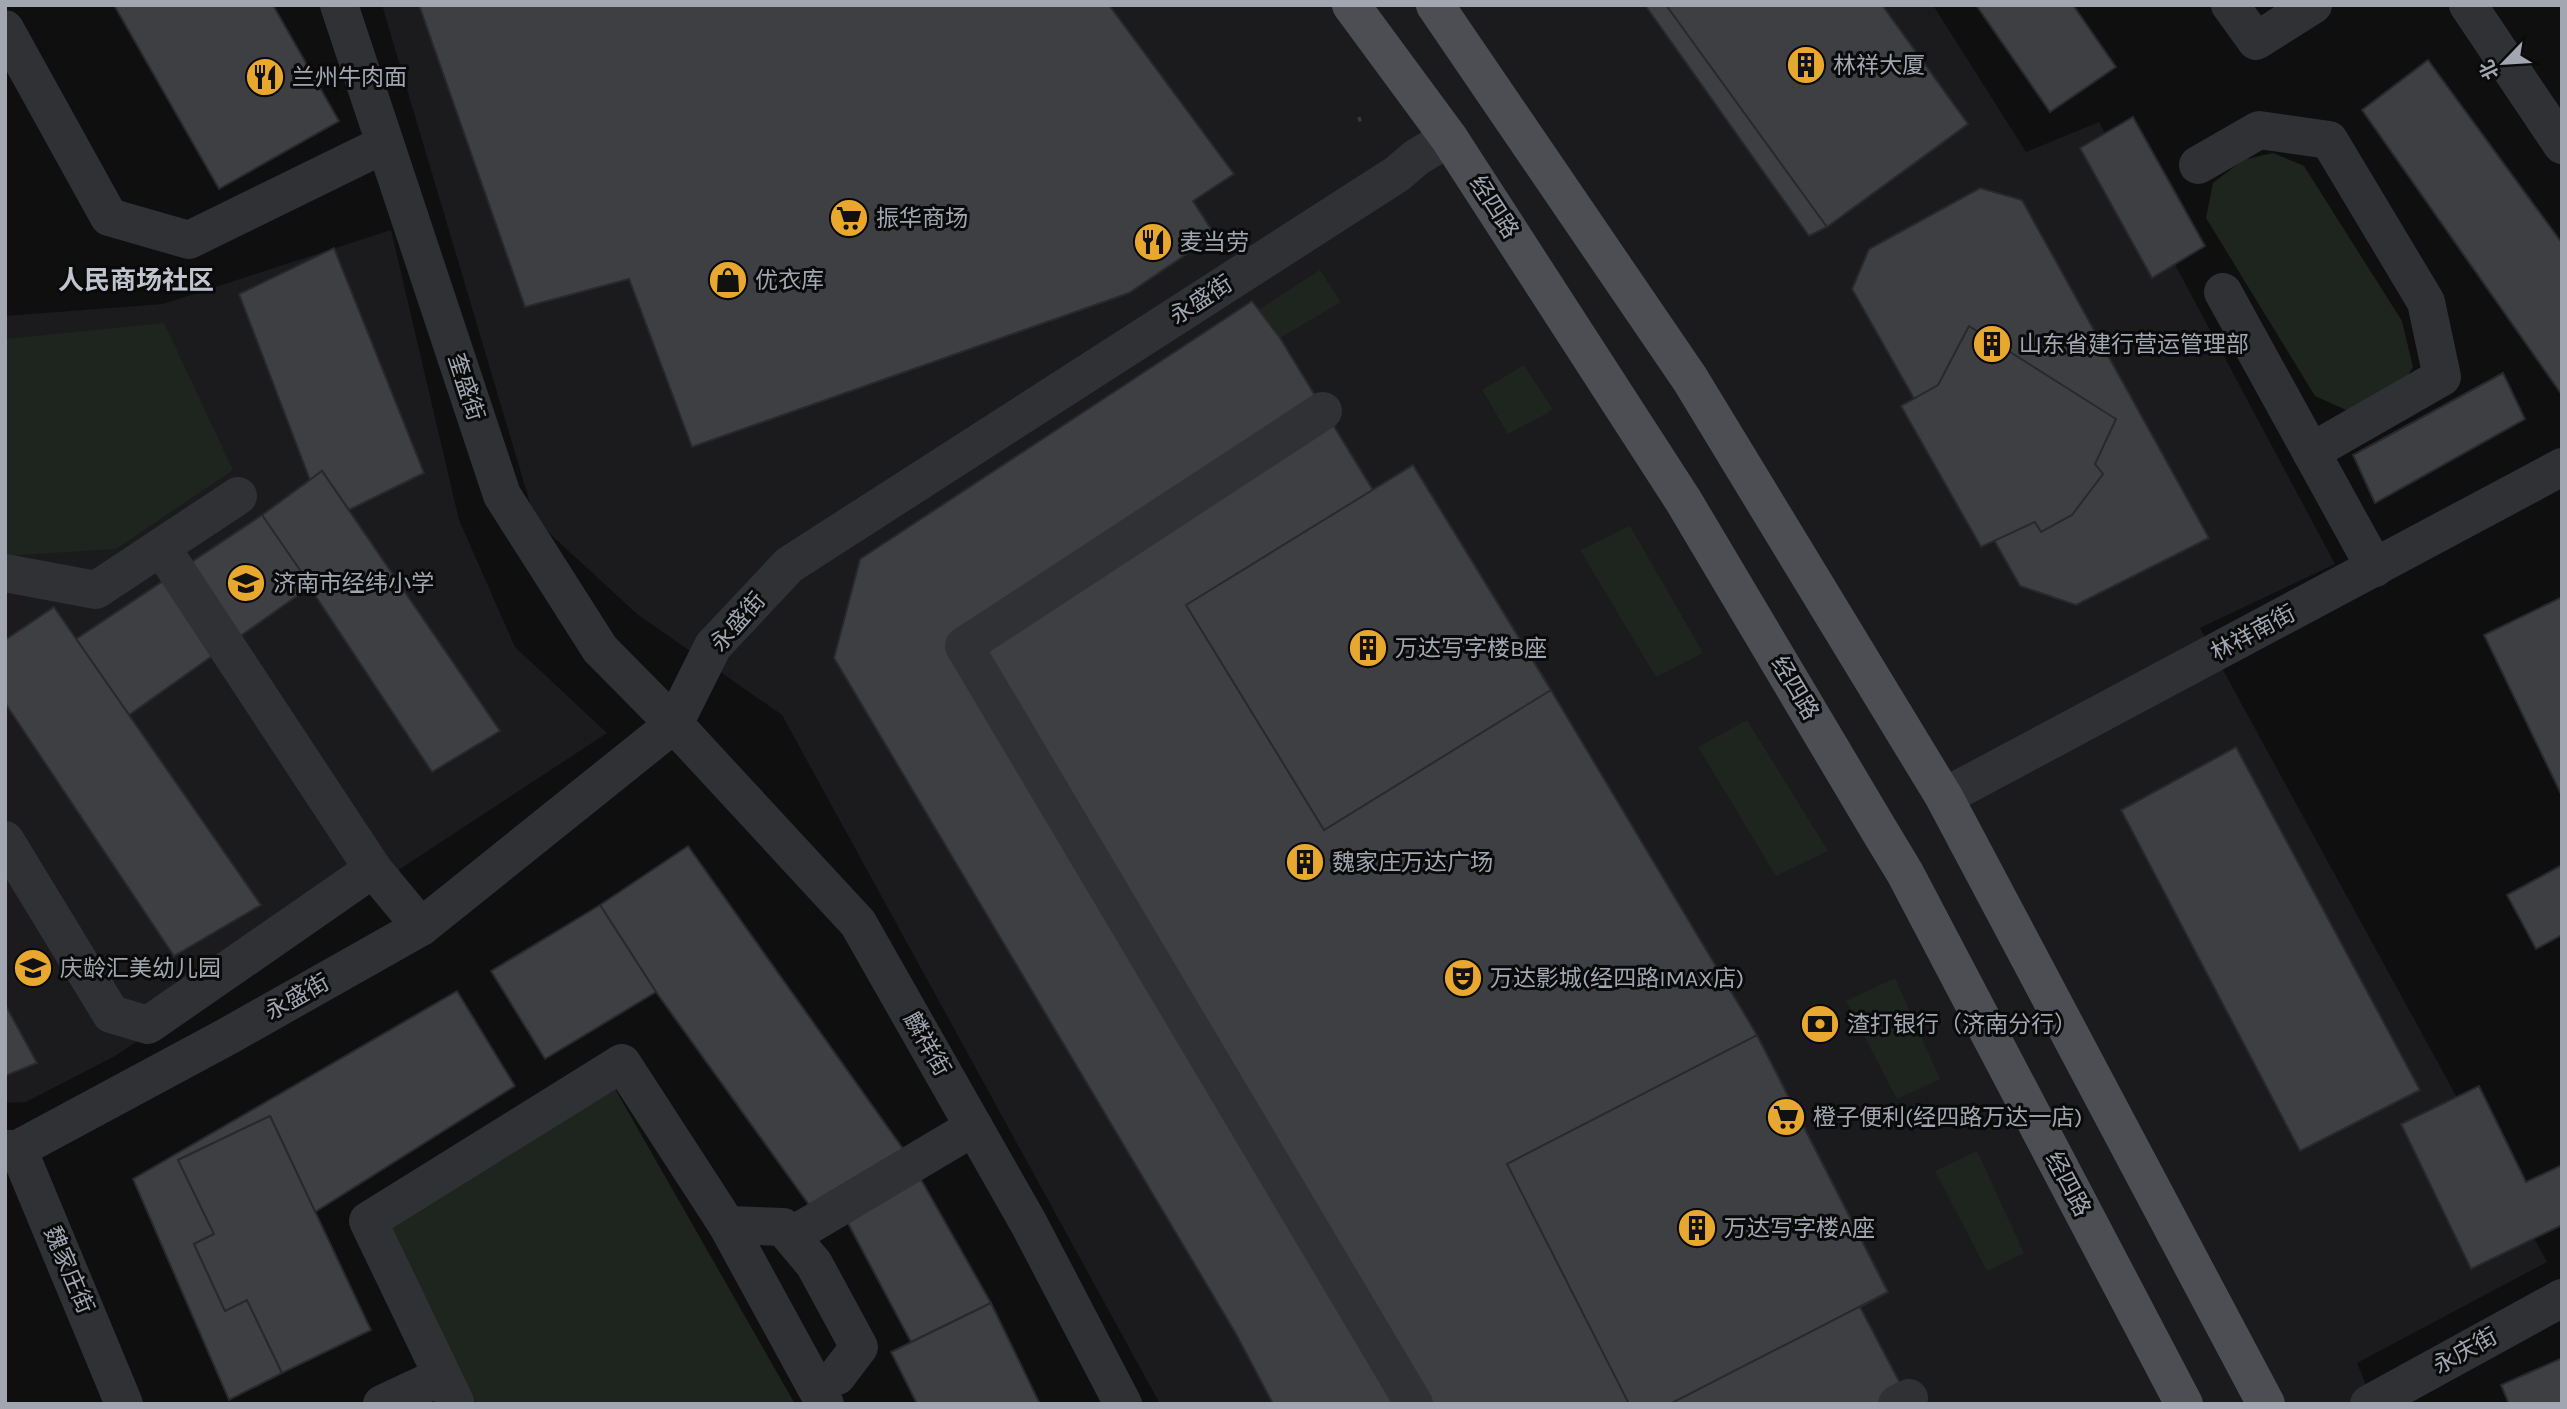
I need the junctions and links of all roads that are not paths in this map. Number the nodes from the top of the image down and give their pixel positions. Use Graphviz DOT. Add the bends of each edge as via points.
graph roads {
  1 [pos="339,5"];
  2 [pos="1351,5"];
  3 [pos="1435,5"];
  4 [pos="2231,5"];
  5 [pos="2313,5"];
  6 [pos="2468,5"];
  7 [pos="5,29"];
  8 [pos="1449,138"];
  9 [pos="385,144"];
  10 [pos="2562,145"];
  11 [pos="2198,165"];
  12 [pos="2223,292"];
  13 [pos="1323,411"];
  14 [pos="2311,452"];
  15 [pos="2562,467"];
  16 [pos="238,496"];
  17 [pos="161,547"];
  18 [pos="2375,568"];
  19 [pos="5,573"];
  20 [pos="674,724"];
  21 [pos="1944,797"];
  22 [pos="5,840"];
  23 [pos="373,869"];
  24 [pos="421,927"];
  25 [pos="974,1128"];
  26 [pos="12,1149"];
  27 [pos="727,1225"];
  28 [pos="791,1236"];
  29 [pos="2562,1298"];
  30 [pos="449,1390"];
  31 [pos="831,1390"];
  32 [pos="124,1404"];
  33 [pos="382,1404"];
  34 [pos="1123,1404"];
  35 [pos="1414,1404"];
  36 [pos="2184,1404"];
  37 [pos="2266,1404"];
  38 [pos="2369,1404"];
  1 -- 9 [label="street, 奎盛街"];
  2 -- 8 [label="main road, 经四路"];
  3 -- 21 [label="main road" via="1690,379"];
  4 -- 5 [label="street" via="2256,41"];
  6 -- 10 [label="street"];
  7 -- 9 [label="street" via="108,217 189,240"];
  8 -- 20 [label="street, 永盛街" via="789,565 713,646"];
  8 -- 36 [label="main road, 经四路" via="1683,500 1905,873"];
  9 -- 20 [label="street, 奎盛街" via="502,495 600,649"];
  11 -- 14 [label="street" via="2259,130 2329,140 2426,302 2442,377"];
  12 -- 14 [label="street"];
  13 -- 35 [label="street" via="964,646"];
  14 -- 18 [label="street"];
  15 -- 18 [label="street, 林祥南街"];
  16 -- 17 [label="street"];
  17 -- 19 [label="street" via="96,590"];
  17 -- 23 [label="street"];
  18 -- 21 [label="street, 林祥南街"];
  20 -- 24 [label="street, 永盛街"];
  20 -- 25 [label="street, 麟祥街" via="858,923"];
  21 -- 37 [label="main road"];
  22 -- 23 [label="street" via="111,1014 148,1025"];
  23 -- 24 [label="street"];
  24 -- 26 [label="street, 永盛街"];
  25 -- 28 [label="street"];
  25 -- 34 [label="street, 麟祥街"];
  26 -- 32 [label="street, 魏家庄街"];
  27 -- 28 [label="street" via="783,1227"];
  27 -- 30 [label="street" via="622,1063 368,1221"];
  27 -- 31 [label="street"];
  28 -- 31 [label="street" via="814,1264 859,1347"];
  29 -- 38 [label="street, 永庆街"];
  30 -- 33 [label="street"];
}
